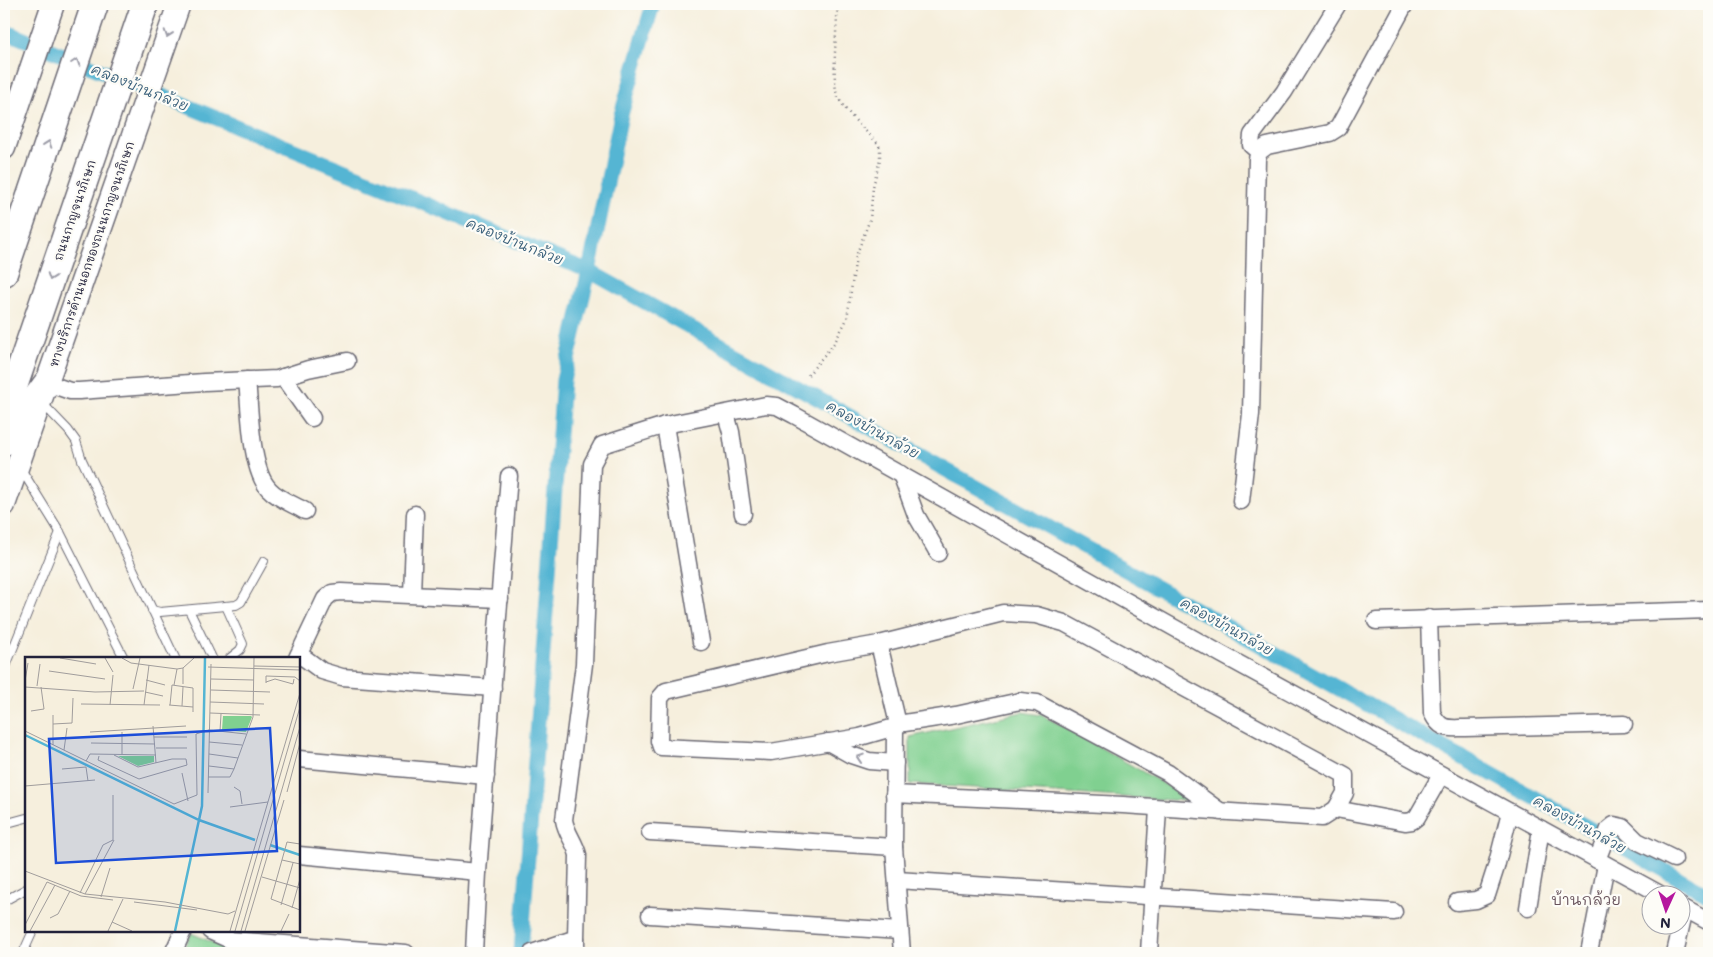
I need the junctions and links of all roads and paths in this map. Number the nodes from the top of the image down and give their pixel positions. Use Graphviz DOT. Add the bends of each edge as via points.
graph roads {
  1 [pos="95,4"];
  2 [pos="145,4"];
  3 [pos="178,4"];
  4 [pos="838,4"];
  5 [pos="1338,4"];
  6 [pos="1405,4"];
  7 [pos="50,12"];
  8 [pos="4,148"];
  9 [pos="1259,152"];
  10 [pos="34,185"];
  11 [pos="4,247"];
  12 [pos="4,273"];
  13 [pos="347,361"];
  14 [pos="808,375"];
  15 [pos="283,377"];
  16 [pos="247,380"];
  17 [pos="43,392"];
  18 [pos="726,414"];
  19 [pos="4,416"];
  20 [pos="312,418"];
  21 [pos="665,426"];
  22 [pos="4,442"];
  23 [pos="18,464"];
  24 [pos="901,474"];
  25 [pos="509,476"];
  26 [pos="1241,501"];
  27 [pos="4,505"];
  28 [pos="305,511"];
  29 [pos="415,514"];
  30 [pos="743,514"];
  31 [pos="60,532"];
  32 [pos="938,553"];
  33 [pos="264,561"];
  34 [pos="412,594"];
  35 [pos="500,599"];
  36 [pos="226,606"];
  37 [pos="152,610"];
  38 [pos="189,610"];
  39 [pos="1709,610"];
  40 [pos="1429,618"];
  41 [pos="1376,621"];
  42 [pos="701,642"];
  43 [pos="879,644"];
  44 [pos="298,656"];
  45 [pos="123,657"];
  46 [pos="175,657"];
  47 [pos="212,657"];
  48 [pos="231,657"];
  49 [pos="300,657"];
  50 [pos="4,671"];
  51 [pos="493,688"];
  52 [pos="1624,724"];
  53 [pos="897,725"];
  54 [pos="828,742"];
  55 [pos="300,759"];
  56 [pos="895,763"];
  57 [pos="1441,775"];
  58 [pos="486,776"];
  59 [pos="894,794"];
  60 [pos="1158,808"];
  61 [pos="1336,809"];
  62 [pos="1221,812"];
  63 [pos="1510,812"];
  64 [pos="25,818"];
  65 [pos="4,824"];
  66 [pos="1541,829"];
  67 [pos="650,832"];
  68 [pos="894,847"];
  69 [pos="300,855"];
  70 [pos="1602,857"];
  71 [pos="1674,859"];
  72 [pos="478,872"];
  73 [pos="896,880"];
  74 [pos="1644,884"];
  75 [pos="25,890"];
  76 [pos="1152,897"];
  77 [pos="4,901"];
  78 [pos="1457,902"];
  79 [pos="1528,908"];
  80 [pos="1690,911"];
  81 [pos="1394,912"];
  82 [pos="650,915"];
  83 [pos="1709,922"];
  84 [pos="900,931"];
  85 [pos="33,932"];
  86 [pos="183,932"];
  87 [pos="212,932"];
  88 [pos="1678,934"];
  89 [pos="576,946"];
  90 [pos="389,952"];
  91 [pos="23,953"];
  92 [pos="173,953"];
  93 [pos="406,953"];
  94 [pos="474,953"];
  95 [pos="532,953"];
  96 [pos="902,953"];
  97 [pos="1149,953"];
  98 [pos="1589,953"];
  99 [pos="1675,953"];
  10 -- 1 [label="highway, one-way"];
  2 -- 19 [label="highway, ถนนกาญจนาภิเษก, one-way"];
  3 -- 17 [label="main road, ทางบริการด้านนอกของถนนกาญจนาภิเษก, one-way"];
  4 -- 14 [label="path" via="837,96 879,145 880,159 870,219 854,263 847,320 835,342"];
  5 -- 9 [label="street" via="1284,92 1252,135 1251,145"];
  6 -- 9 [label="street" via="1338,128 1330,133 1267,146"];
  7 -- 8 [label="main road"];
  9 -- 26 [label="street" via="1251,414"];
  10 -- 11 [label="highway"];
  10 -- 12 [label="highway"];
  13 -- 15 [label="street"];
  15 -- 16 [label="street"];
  15 -- 20 [label="street"];
  16 -- 17 [label="street"];
  16 -- 28 [label="street" via="255,456 263,482 269,490"];
  17 -- 22 [label="highway"];
  17 -- 23 [label="main road, ทางบริการด้านนอกของถนนกาญจนาภิเษก"];
  17 -- 37 [label="lane" via="76,441"];
  18 -- 21 [label="street"];
  18 -- 24 [label="street" via="766,405 777,406"];
  18 -- 30 [label="street"];
  21 -- 42 [label="street"];
  21 -- 89 [label="street" via="602,445 592,464 584,664 564,820 578,856"];
  23 -- 27 [label="main road, ทางบริการด้านนอกของถนนกาญจนาภิเษก"];
  23 -- 31 [label="lane"];
  24 -- 32 [label="street" via="916,515"];
  24 -- 57 [label="street"];
  25 -- 35 [label="street"];
  29 -- 34 [label="street"];
  31 -- 45 [label="lane"];
  31 -- 50 [label="lane"];
  33 -- 36 [label="lane" via="241,602"];
  34 -- 35 [label="street"];
  34 -- 44 [label="street" via="332,594 325,599"];
  35 -- 51 [label="street"];
  36 -- 38 [label="lane"];
  36 -- 48 [label="lane" via="243,644"];
  37 -- 38 [label="lane"];
  37 -- 46 [label="lane"];
  38 -- 47 [label="lane"];
  39 -- 40 [label="street"];
  40 -- 41 [label="street"];
  40 -- 52 [label="street" via="1432,713 1438,724 1446,728"];
  43 -- 53 [label="street"];
  43 -- 54 [label="street" via="729,675 666,691 660,698 659,741 664,748 771,752"];
  43 -- 61 [label="street" via="1003,613 1036,615 1064,623 1345,775 1345,793"];
  49 -- 51 [label="street" via="322,671 342,677"];
  51 -- 58 [label="street"];
  53 -- 54 [label="street" via="860,737"];
  53 -- 56 [label="street"];
  53 -- 62 [label="street" via="1020,701 1038,703 1168,773"];
  56 -- 54 [label="street, one-way" via="869,761"];
  55 -- 58 [label="street"];
  56 -- 59 [label="street"];
  57 -- 61 [label="street" via="1412,821"];
  57 -- 63 [label="street"];
  58 -- 72 [label="street"];
  59 -- 60 [label="street"];
  59 -- 68 [label="street"];
  60 -- 62 [label="street"];
  60 -- 76 [label="street"];
  61 -- 62 [label="street" via="1322,818"];
  63 -- 66 [label="street"];
  63 -- 78 [label="street" via="1487,895"];
  64 -- 65 [label="lane"];
  66 -- 70 [label="street"];
  66 -- 79 [label="street"];
  67 -- 68 [label="street"];
  68 -- 73 [label="street"];
  69 -- 72 [label="street"];
  70 -- 71 [label="street" via="1609,829 1614,825 1622,827 1637,841"];
  70 -- 74 [label="street"];
  70 -- 98 [label="street"];
  72 -- 94 [label="street"];
  73 -- 76 [label="street"];
  73 -- 84 [label="street"];
  75 -- 77 [label="lane"];
  76 -- 81 [label="street"];
  76 -- 97 [label="street"];
  80 -- 83 [label="street"];
  82 -- 84 [label="street"];
  84 -- 96 [label="street"];
  85 -- 91 [label="lane"];
  86 -- 92 [label="street"];
  87 -- 90 [label="street" via="230,940"];
  88 -- 99 [label="street"];
  89 -- 95 [label="street" via="552,946"];
  90 -- 93 [label="street"];
}
